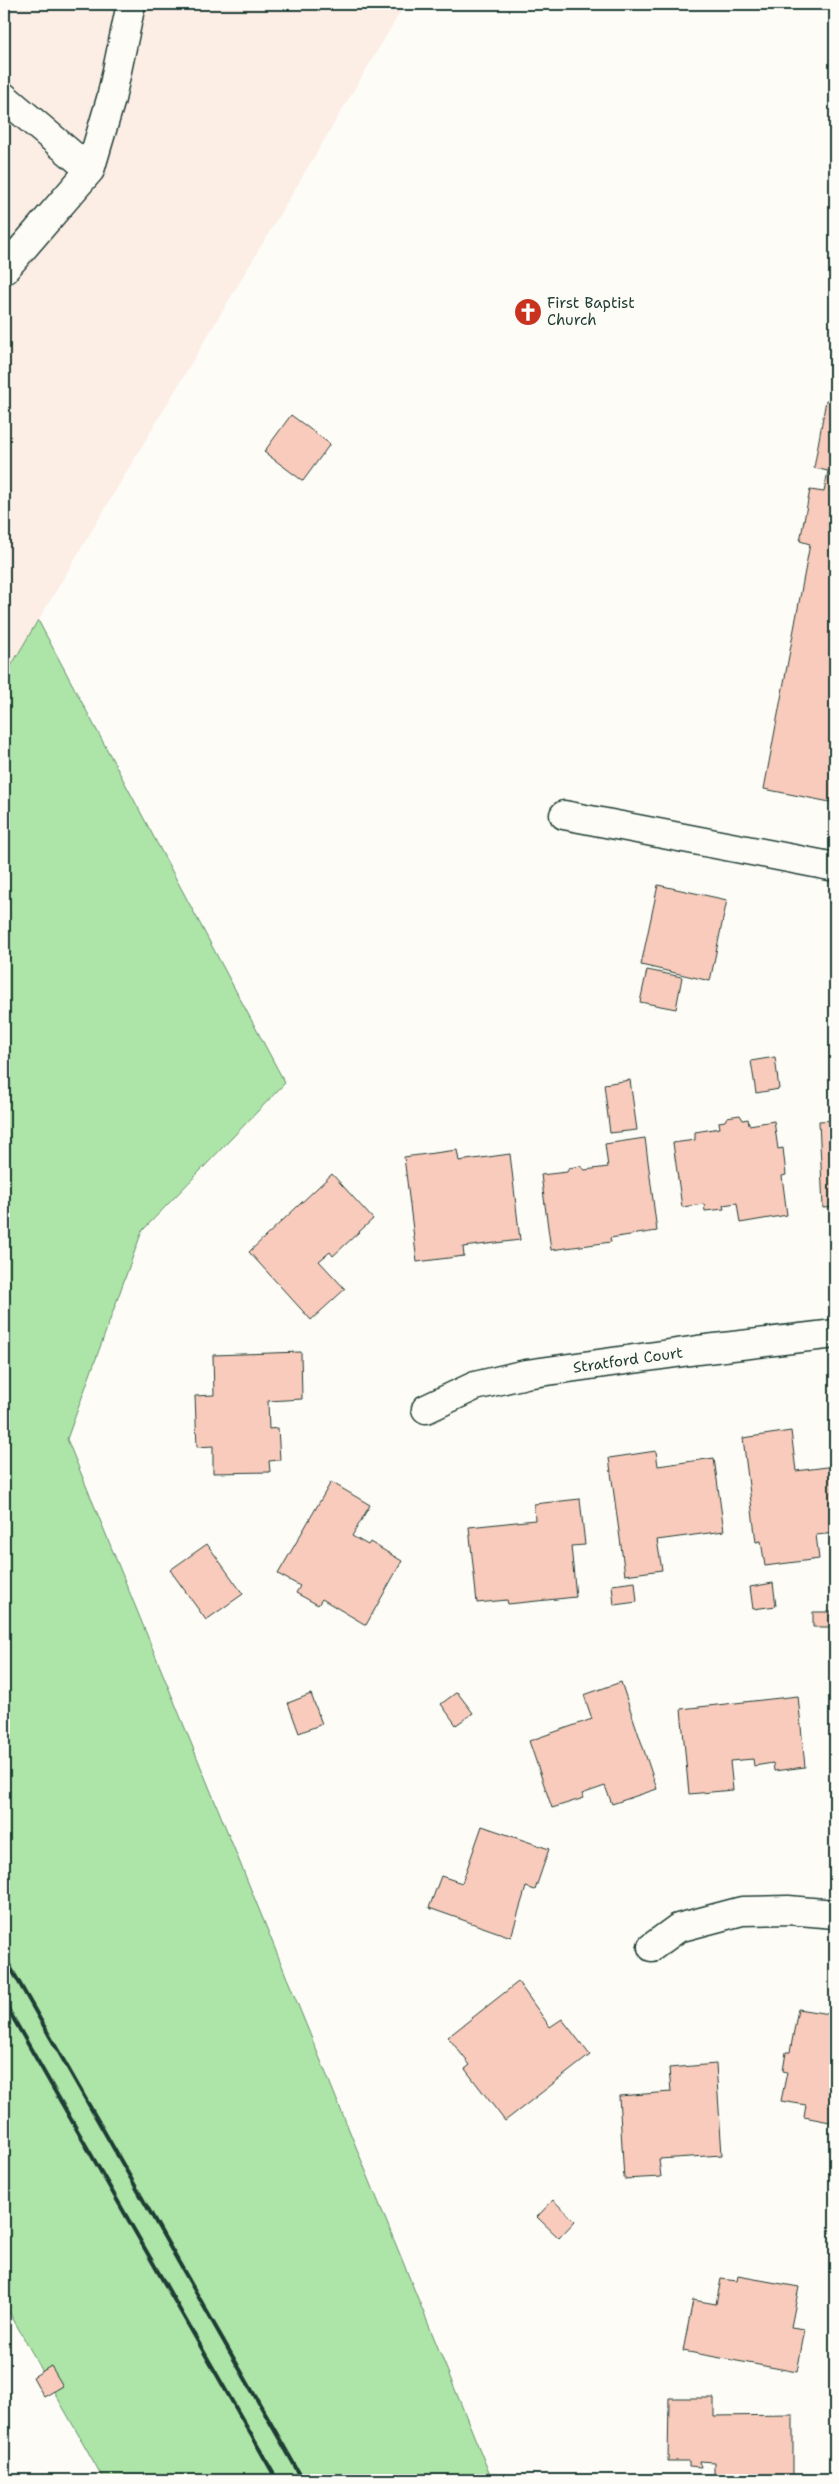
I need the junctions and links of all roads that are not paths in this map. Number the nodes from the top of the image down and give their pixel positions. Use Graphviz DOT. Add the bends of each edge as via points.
graph roads {
  1 [pos="131,4"];
  2 [pos="4,97"];
  3 [pos="90,170"];
  4 [pos="4,270"];
  5 [pos="564,815"];
  6 [pos="835,867"];
  7 [pos="835,1334"];
  8 [pos="426,1408"];
  9 [pos="835,1914"];
  10 [pos="652,1947"];
  1 -- 3 [label="street" via="111,100"];
  2 -- 3 [label="street"];
  3 -- 4 [label="street"];
  5 -- 6 [label="street"];
  7 -- 8 [label="street, Stratford Court" via="526,1374 474,1386"];
  9 -- 10 [label="street" via="742,1911 678,1928"];
}
